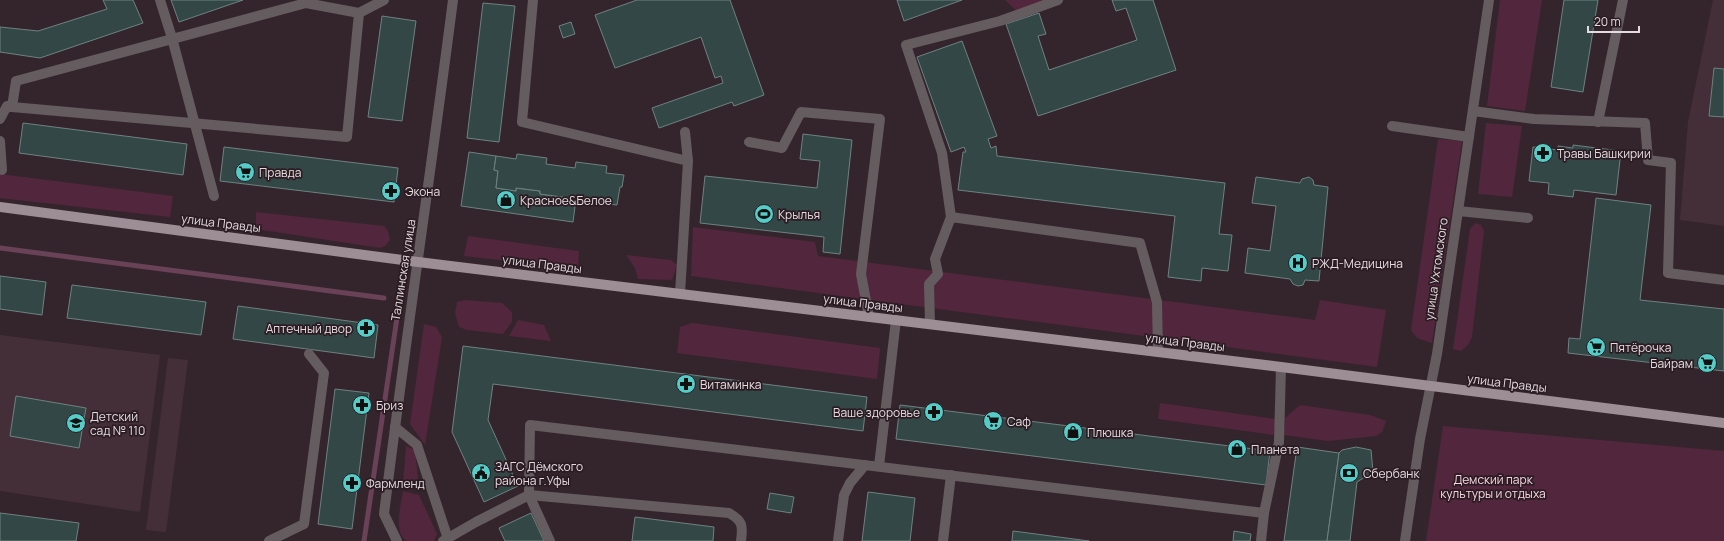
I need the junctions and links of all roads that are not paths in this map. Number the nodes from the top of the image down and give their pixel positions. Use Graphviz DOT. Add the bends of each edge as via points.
graph roads {
  1 [pos="160,0"];
  2 [pos="384,0"];
  3 [pos="454,0"];
  4 [pos="533,0"];
  5 [pos="1058,0"];
  6 [pos="1489,0"];
  7 [pos="1623,0"];
  8 [pos="306,1"];
  9 [pos="359,13"];
  10 [pos="172,38"];
  11 [pos="12,107"];
  12 [pos="1473,111"];
  13 [pos="0,119"];
  14 [pos="1598,122"];
  15 [pos="194,123"];
  16 [pos="1392,126"];
  17 [pos="685,132"];
  18 [pos="1469,137"];
  19 [pos="0,141"];
  20 [pos="749,142"];
  21 [pos="688,161"];
  22 [pos="2,170"];
  23 [pos="214,196"];
  24 [pos="0,207"];
  25 [pos="1458,211"];
  26 [pos="951,217"];
  27 [pos="1528,218"];
  28 [pos="418,262"];
  29 [pos="1724,280"];
  30 [pos="680,294"];
  31 [pos="869,317"];
  32 [pos="896,320"];
  33 [pos="930,324"];
  34 [pos="1158,352"];
  35 [pos="309,354"];
  36 [pos="1281,367"];
  37 [pos="1431,386"];
  38 [pos="1724,423"];
  39 [pos="395,427"];
  40 [pos="865,465"];
  41 [pos="879,466"];
  42 [pos="951,475"];
  43 [pos="529,495"];
  44 [pos="1264,512"];
  45 [pos="445,540"];
  46 [pos="269,541"];
  47 [pos="397,541"];
  48 [pos="550,541"];
  49 [pos="741,541"];
  50 [pos="838,541"];
  51 [pos="943,541"];
  52 [pos="1262,541"];
  53 [pos="1405,541"];
  1 -- 10 [label="street"];
  2 -- 9 [label="street"];
  3 -- 28 [label="street, Таллинская улица"];
  4 -- 21 [label="street" via="522,122"];
  5 -- 26 [label="street" via="1000,21 906,45 942,153"];
  6 -- 12 [label="street, улица Ухтомского"];
  7 -- 14 [label="street"];
  8 -- 9 [label="street"];
  8 -- 10 [label="street"];
  9 -- 15 [label="street" via="347,137"];
  10 -- 11 [label="street" via="16,81"];
  10 -- 15 [label="street"];
  11 -- 13 [label="street" via="7,106"];
  11 -- 15 [label="street"];
  12 -- 14 [label="street" via="1534,119"];
  12 -- 18 [label="street, улица Ухтомского"];
  14 -- 29 [label="street" via="1645,124 1648,160 1670,163 1668,273"];
  15 -- 23 [label="street"];
  16 -- 18 [label="street"];
  17 -- 21 [label="street"];
  18 -- 25 [label="street, улица Ухтомского"];
  19 -- 22 [label="street"];
  20 -- 31 [label="street" via="782,148 801,112 880,118 861,274"];
  21 -- 30 [label="street"];
  24 -- 28 [label="main road, улица Правды"];
  25 -- 27 [label="street"];
  25 -- 37 [label="street, улица Ухтомского" via="1438,354"];
  26 -- 33 [label="street" via="935,259 938,274 929,284"];
  26 -- 34 [label="street" via="1140,243 1157,302"];
  28 -- 30 [label="main road, улица Правды"];
  28 -- 39 [label="street, Таллинская улица"];
  30 -- 31 [label="main road, улица Правды"];
  31 -- 32 [label="main road, улица Правды"];
  32 -- 33 [label="main road, улица Правды"];
  32 -- 41 [label="street"];
  33 -- 34 [label="main road, улица Правды"];
  34 -- 36 [label="main road, улица Правды"];
  35 -- 46 [label="street" via="324,374 304,524"];
  36 -- 37 [label="main road, улица Правды"];
  36 -- 44 [label="street" via="1279,442"];
  37 -- 38 [label="main road, улица Правды"];
  37 -- 53 [label="street, улица Ухтомского" via="1420,439"];
  39 -- 45 [label="street" via="417,445"];
  39 -- 47 [label="street, Таллинская улица" via="384,514"];
  40 -- 41 [label="street"];
  40 -- 43 [label="street" via="530,425"];
  40 -- 50 [label="street" via="844,495"];
  41 -- 42 [label="street"];
  42 -- 44 [label="street"];
  42 -- 51 [label="street"];
  43 -- 45 [label="street"];
  43 -- 48 [label="street"];
  43 -- 49 [label="street" via="729,513 743,528"];
  44 -- 52 [label="street"];
}
